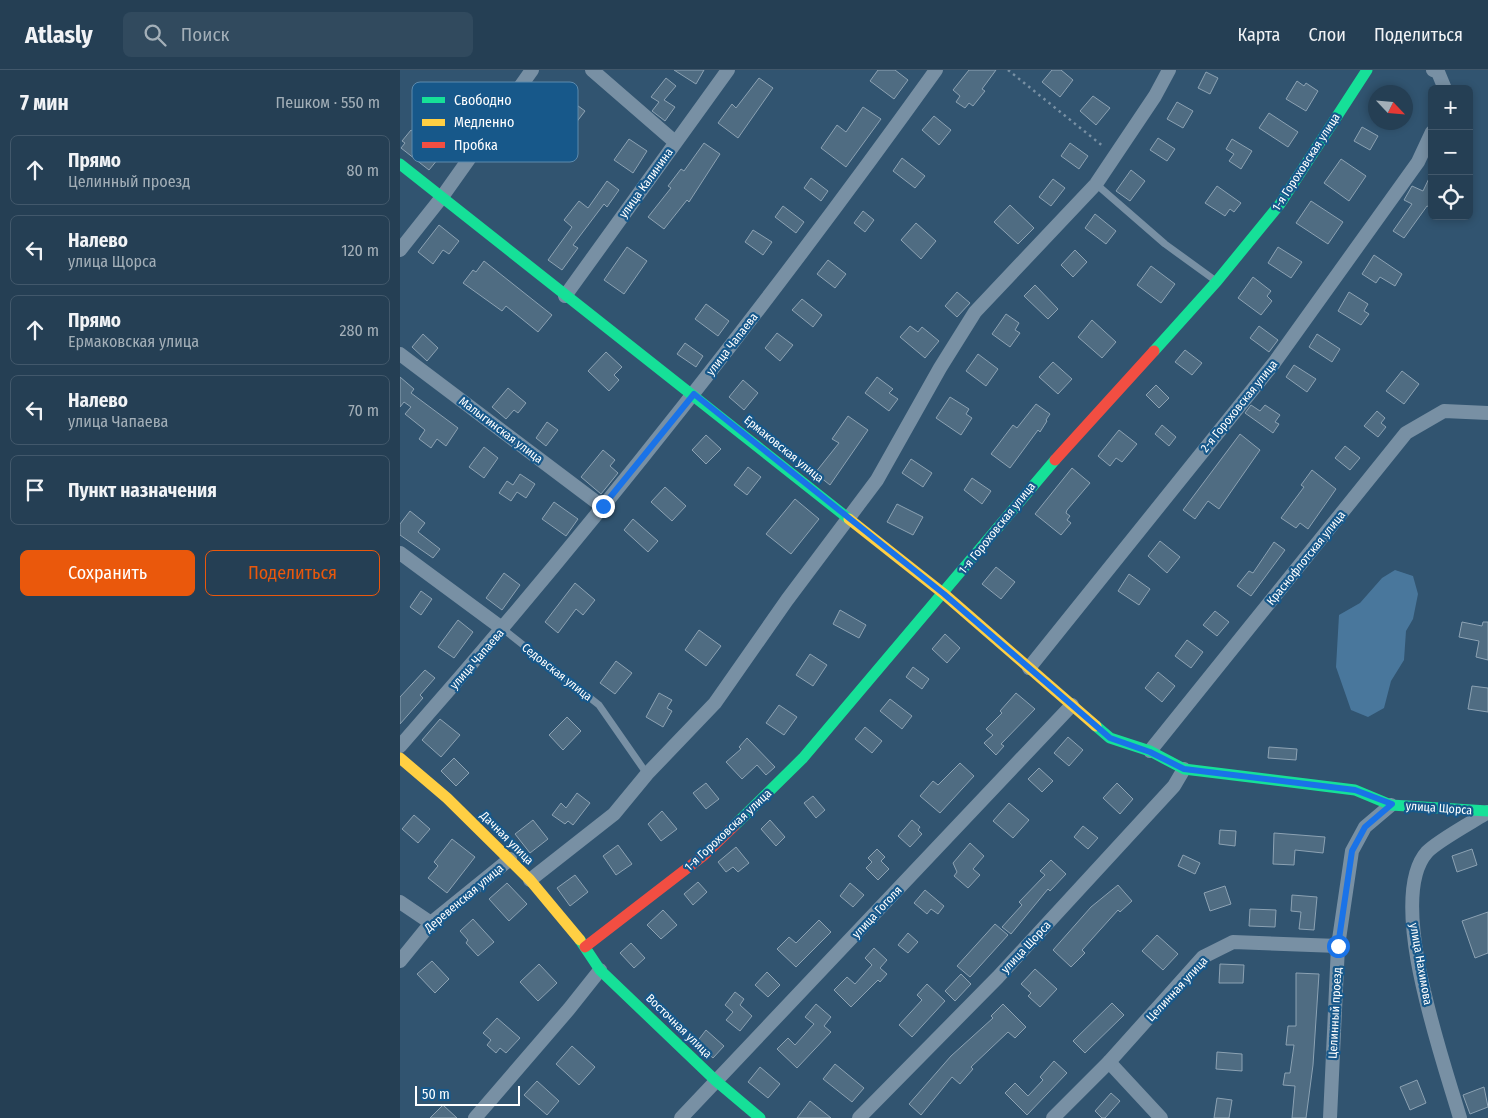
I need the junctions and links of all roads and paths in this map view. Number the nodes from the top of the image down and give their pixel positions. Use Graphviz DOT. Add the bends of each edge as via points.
graph roads {
  1 [pos="532,70"];
  2 [pos="592,70"];
  3 [pos="728,70"];
  4 [pos="936,70"];
  5 [pos="1008,70"];
  6 [pos="1169,70"];
  7 [pos="1367,70"];
  8 [pos="1433,70"];
  9 [pos="523,82"];
  10 [pos="1443,85"];
  11 [pos="1428,141"];
  12 [pos="675,142"];
  13 [pos="467,162"];
  14 [pos="400,164"];
  15 [pos="1108,165"];
  16 [pos="1096,184"];
  17 [pos="442,197"];
  18 [pos="400,250"];
  19 [pos="1216,281"];
  20 [pos="565,296"];
  21 [pos="400,354"];
  22 [pos="694,394"];
  23 [pos="1488,413"];
  24 [pos="603,506"];
  25 [pos="848,519"];
  26 [pos="400,553"];
  27 [pos="944,594"];
  28 [pos="503,630"];
  29 [pos="1029,668"];
  30 [pos="1072,705"];
  31 [pos="400,746"];
  32 [pos="1150,752"];
  33 [pos="400,758"];
  34 [pos="1184,769"];
  35 [pos="647,774"];
  36 [pos="1392,804"];
  37 [pos="1488,812"];
  38 [pos="510,860"];
  39 [pos="530,880"];
  40 [pos="400,902"];
  41 [pos="431,923"];
  42 [pos="1338,946"];
  43 [pos="585,947"];
  44 [pos="400,961"];
  45 [pos="600,970"];
  46 [pos="1110,1062"];
  47 [pos="715,1080"];
  48 [pos="475,1118"];
  49 [pos="681,1118"];
  50 [pos="760,1118"];
  51 [pos="859,1118"];
  52 [pos="1053,1118"];
  53 [pos="1160,1118"];
  54 [pos="1330,1118"];
  55 [pos="1460,1118"];
  1 -- 9 [label="street"];
  2 -- 12 [label="street"];
  3 -- 12 [label="street, улица Калинина"];
  4 -- 22 [label="street, улица Чапаева" via="788,273"];
  5 -- 15 [label="path" via="1104,147"];
  6 -- 15 [label="street"];
  7 -- 19 [label="street, 1-я Гороховская улица" via="1280,204"];
  8 -- 10 [label="street" via="1438,72"];
  11 -- 29 [label="street, 2-я Гороховская улица" via="1418,162 1274,363"];
  12 -- 20 [label="street, улица Калинина"];
  13 -- 17 [label="street"];
  14 -- 17 [label="street, Ермаковская улица"];
  15 -- 16 [label="street"];
  16 -- 19 [label="lane" via="1165,244"];
  16 -- 25 [label="street" via="975,312 877,480"];
  17 -- 18 [label="street"];
  17 -- 20 [label="street, Ермаковская улица"];
  19 -- 27 [label="street, 1-я Гороховская улица" via="1020,499"];
  20 -- 22 [label="street, Ермаковская улица"];
  21 -- 24 [label="street, Малыгинская улица"];
  22 -- 24 [label="street, улица Чапаева"];
  22 -- 25 [label="street, Ермаковская улица"];
  23 -- 32 [label="street, Краснофлотская улица" via="1444,411 1406,433"];
  24 -- 28 [label="street, улица Чапаева"];
  25 -- 27 [label="street, Ермаковская улица"];
  25 -- 35 [label="street" via="715,703"];
  26 -- 28 [label="street, Седовская улица"];
  27 -- 29 [label="street, Ермаковская улица"];
  27 -- 43 [label="street, 1-я Гороховская улица" via="803,758 703,856"];
  28 -- 31 [label="street, улица Чапаева"];
  28 -- 35 [label="lane, Седовская улица" via="598,705"];
  29 -- 30 [label="street, Ермаковская улица"];
  30 -- 32 [label="street, Ермаковская улица" via="1110,738"];
  30 -- 47 [label="street, улица Гоголя" via="744,1054"];
  32 -- 34 [label="street, улица Щорса"];
  33 -- 38 [label="street, Дачная улица" via="447,798"];
  34 -- 36 [label="street, улица Щорса" via="1355,790"];
  34 -- 51 [label="street, улица Щорса" via="1174,786 998,977"];
  35 -- 39 [label="street" via="614,814"];
  36 -- 37 [label="street, улица Щорса"];
  36 -- 42 [label="street, Целинный проезд" via="1365,827 1352,851"];
  37 -- 55 [label="street, улица Нахимова" via="1427,852 1412,882 1412,930 1431,1018"];
  38 -- 39 [label="street, Дачная улица"];
  38 -- 41 [label="street, Деревенская улица"];
  39 -- 43 [label="street, Дачная улица"];
  40 -- 41 [label="street"];
  41 -- 44 [label="street, Деревенская улица"];
  42 -- 46 [label="street, Целинная улица" via="1233,942 1203,957"];
  42 -- 54 [label="street, Целинный проезд"];
  43 -- 45 [label="street, Восточная улица"];
  45 -- 47 [label="street, Восточная улица"];
  45 -- 48 [label="street"];
  46 -- 52 [label="street, Целинная улица"];
  46 -- 53 [label="street"];
  47 -- 49 [label="street, улица Гоголя"];
  47 -- 50 [label="street, Восточная улица"];
}
